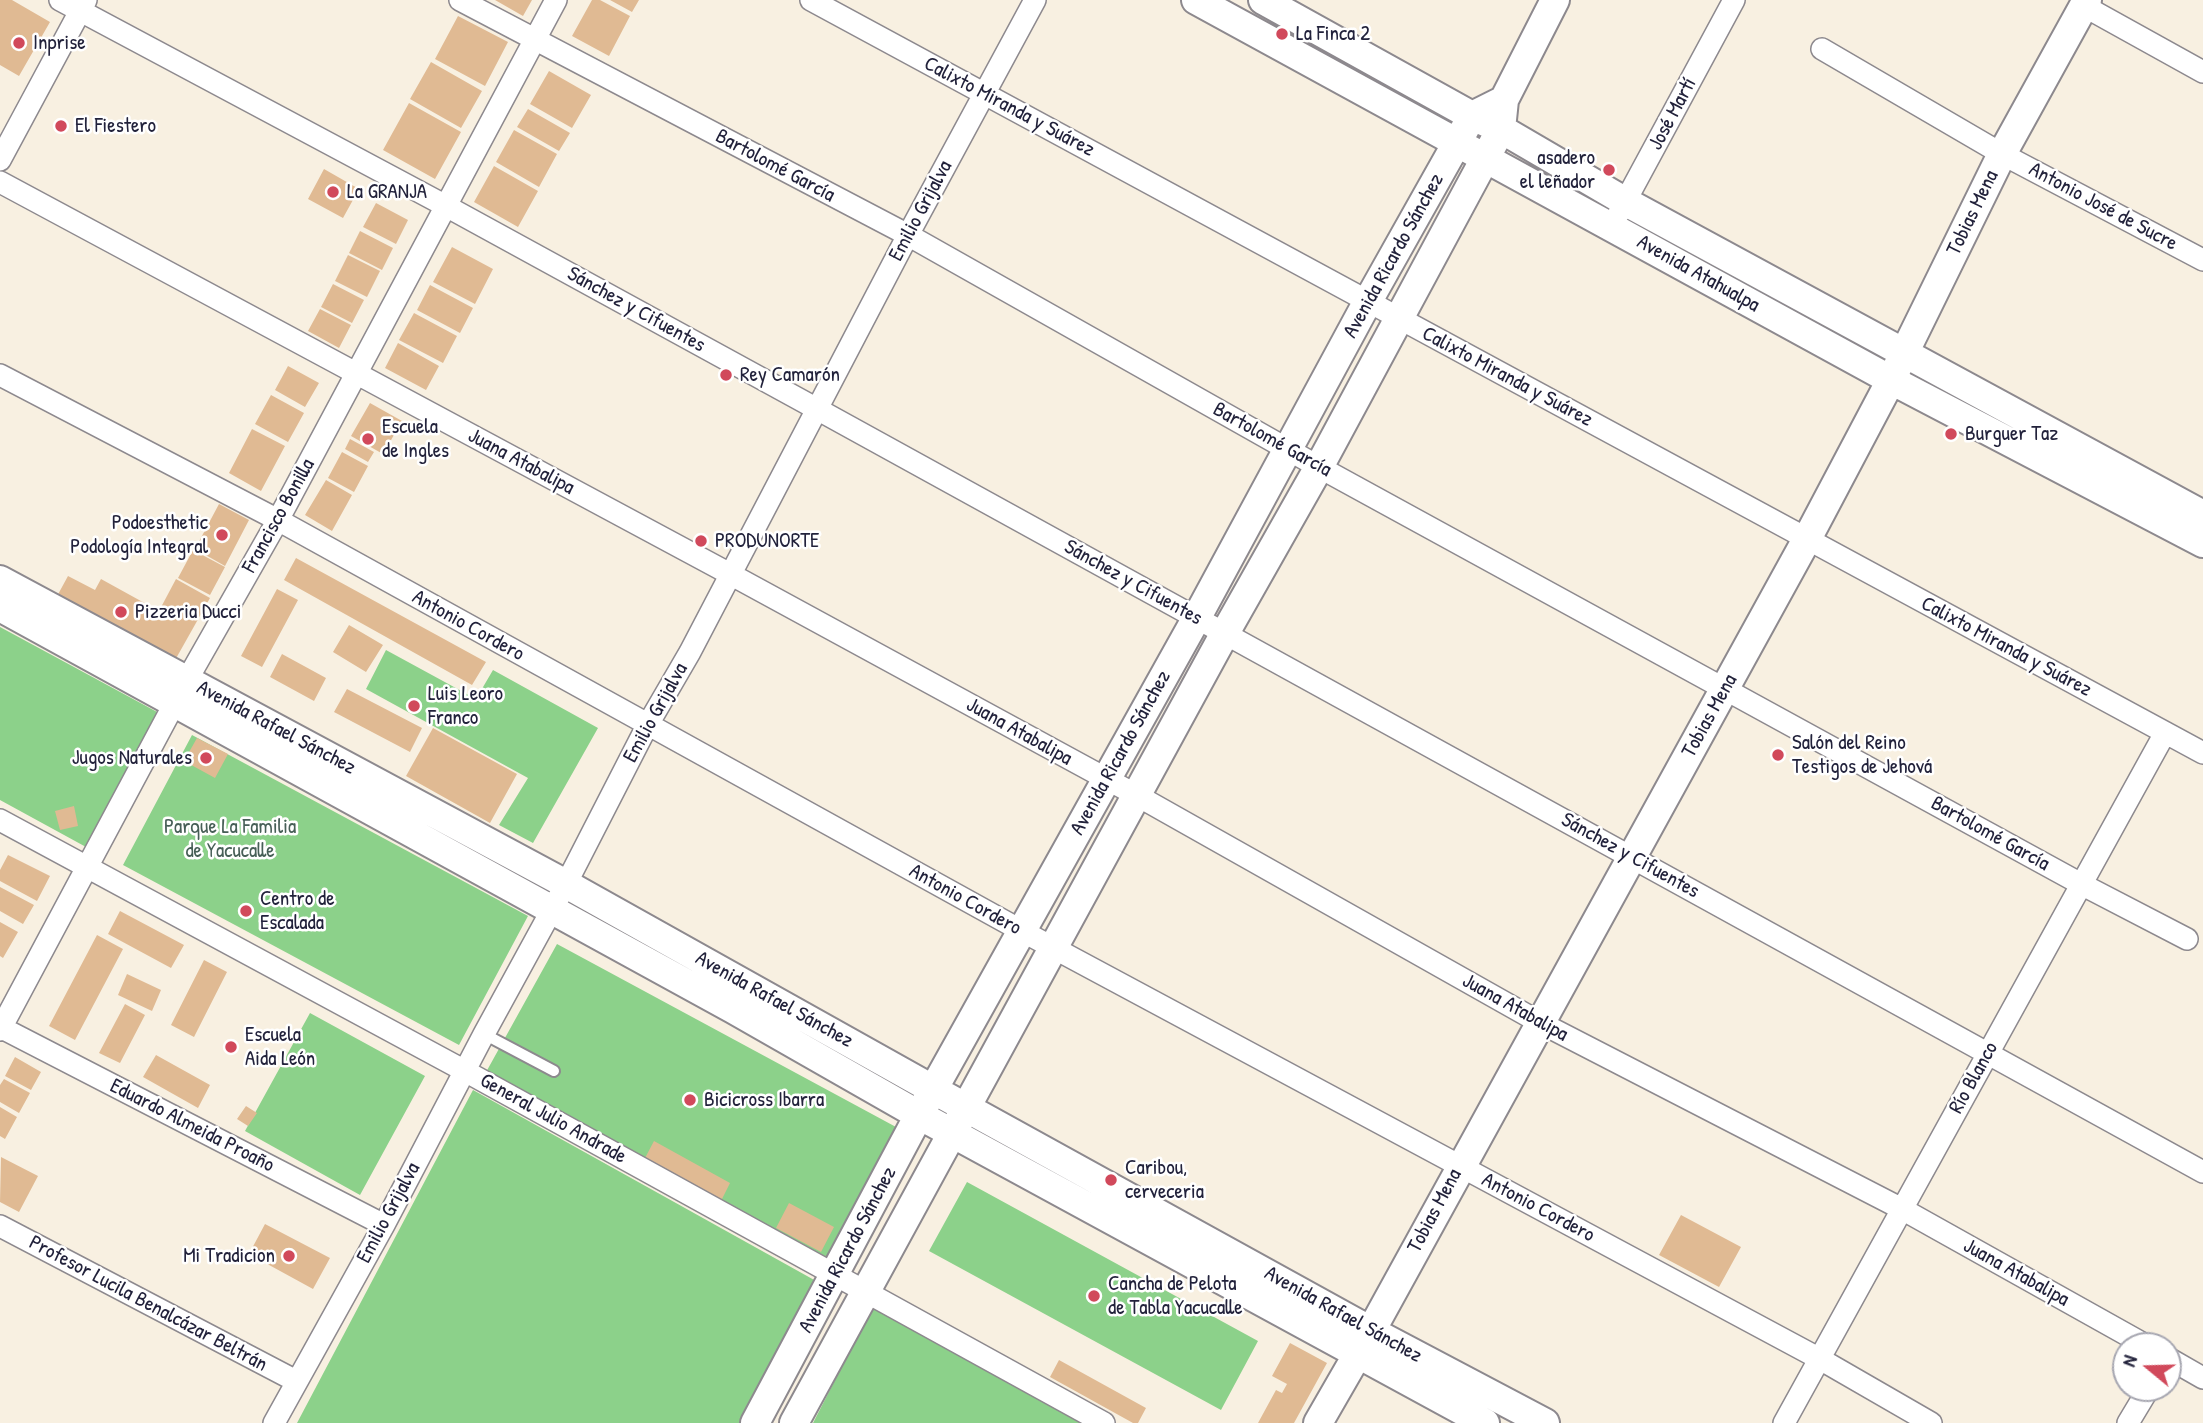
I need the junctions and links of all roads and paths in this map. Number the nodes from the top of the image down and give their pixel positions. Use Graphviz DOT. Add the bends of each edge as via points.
graph roads {
  1 [pos="60,0"];
  2 [pos="460,0"];
  3 [pos="556,0"];
  4 [pos="811,0"];
  5 [pos="1035,0"];
  6 [pos="1196,0"];
  7 [pos="1263,0"];
  8 [pos="1555,0"];
  9 [pos="1734,0"];
  10 [pos="2082,2"];
  11 [pos="83,5"];
  12 [pos="534,40"];
  13 [pos="1822,49"];
  14 [pos="2203,72"];
  15 [pos="984,93"];
  16 [pos="1504,100"];
  17 [pos="1472,116"];
  18 [pos="1501,129"];
  19 [pos="1458,142"];
  20 [pos="2002,154"];
  21 [pos="1486,157"];
  22 [pos="0,160"];
  23 [pos="0,182"];
  24 [pos="1626,202"];
  25 [pos="446,206"];
  26 [pos="1610,227"];
  27 [pos="908,235"];
  28 [pos="2203,260"];
  29 [pos="1368,301"];
  30 [pos="1398,317"];
  31 [pos="1904,351"];
  32 [pos="0,375"];
  33 [pos="356,375"];
  34 [pos="1891,380"];
  35 [pos="817,409"];
  36 [pos="1288,449"];
  37 [pos="1319,467"];
  38 [pos="2203,515"];
  39 [pos="278,520"];
  40 [pos="1807,539"];
  41 [pos="2203,543"];
  42 [pos="730,574"];
  43 [pos="0,580"];
  44 [pos="0,607"];
  45 [pos="1196,619"];
  46 [pos="1225,633"];
  47 [pos="1725,688"];
  48 [pos="181,692"];
  49 [pos="647,726"];
  50 [pos="2165,733"];
  51 [pos="2203,753"];
  52 [pos="1107,779"];
  53 [pos="1138,796"];
  54 [pos="0,820"];
  55 [pos="1633,857"];
  56 [pos="88,866"];
  57 [pos="566,884"];
  58 [pos="2081,884"];
  59 [pos="552,910"];
  60 [pos="1022,931"];
  61 [pos="2187,939"];
  62 [pos="1053,948"];
  63 [pos="1539,1022"];
  64 [pos="0,1028"];
  65 [pos="484,1034"];
  66 [pos="1987,1054"];
  67 [pos="465,1071"];
  68 [pos="554,1071"];
  69 [pos="934,1090"];
  70 [pos="966,1108"];
  71 [pos="919,1115"];
  72 [pos="953,1132"];
  73 [pos="1460,1166"];
  74 [pos="2203,1172"];
  75 [pos="1902,1209"];
  76 [pos="384,1225"];
  77 [pos="0,1226"];
  78 [pos="835,1275"];
  79 [pos="864,1292"];
  80 [pos="2122,1332"];
  81 [pos="1364,1342"];
  82 [pos="1820,1359"];
  83 [pos="2182,1366"];
  84 [pos="2203,1378"];
  85 [pos="296,1381"];
  86 [pos="2141,1402"];
  87 [pos="274,1423"];
  88 [pos="755,1423"];
  89 [pos="794,1423"];
  90 [pos="1104,1423"];
  91 [pos="1318,1423"];
  92 [pos="1485,1423"];
  93 [pos="1545,1423"];
  94 [pos="1784,1423"];
  95 [pos="1931,1423"];
  96 [pos="2128,1423"];
  1 -- 11 [label="street, Sánchez y Cifuentes"];
  2 -- 12 [label="street, Bartolomé García"];
  3 -- 12 [label="street, Francisco Bonilla"];
  4 -- 15 [label="street, Calixto Miranda y Suárez"];
  5 -- 15 [label="street, Emilio Grijalva"];
  6 -- 19 [label="main road, Avenida Atahualpa"];
  7 -- 17 [label="main road, Avenida Atahualpa"];
  8 -- 16 [label="main road, Avenida Ricardo Sánchez"];
  9 -- 24 [label="street, José Martí"];
  10 -- 14 [label="street"];
  10 -- 20 [label="main road, Tobias Mena"];
  11 -- 22 [label="street"];
  11 -- 25 [label="street, Sánchez y Cifuentes"];
  12 -- 25 [label="street, Francisco Bonilla"];
  12 -- 27 [label="street, Bartolomé García"];
  13 -- 20 [label="street, Antonio José de Sucre"];
  15 -- 27 [label="street, Emilio Grijalva"];
  15 -- 29 [label="street, Calixto Miranda y Suárez"];
  16 -- 17 [label="main road"];
  16 -- 18 [label="main road, Avenida Ricardo Sánchez"];
  17 -- 18 [label="main road, Avenida Atahualpa"];
  17 -- 19 [label="main road, Avenida Ricardo Sánchez"];
  18 -- 21 [label="main road, Avenida Ricardo Sánchez"];
  18 -- 24 [label="main road, Avenida Atahualpa"];
  19 -- 21 [label="main road, Avenida Atahualpa"];
  19 -- 29 [label="main road, Avenida Ricardo Sánchez"];
  20 -- 28 [label="street, Antonio José de Sucre"];
  20 -- 31 [label="main road, Tobias Mena"];
  21 -- 26 [label="main road, Avenida Atahualpa"];
  21 -- 30 [label="main road, Avenida Ricardo Sánchez"];
  23 -- 33 [label="street, Juana Atabalipa"];
  24 -- 26 [label="street, José Martí"];
  24 -- 31 [label="main road, Avenida Atahualpa"];
  25 -- 33 [label="street, Francisco Bonilla"];
  25 -- 35 [label="street, Sánchez y Cifuentes"];
  26 -- 34 [label="main road, Avenida Atahualpa"];
  27 -- 35 [label="street, Emilio Grijalva"];
  27 -- 36 [label="street, Bartolomé García"];
  29 -- 30 [label="street, Calixto Miranda y Suárez"];
  29 -- 36 [label="main road, Avenida Ricardo Sánchez"];
  30 -- 37 [label="main road, Avenida Ricardo Sánchez"];
  30 -- 40 [label="street, Calixto Miranda y Suárez"];
  31 -- 34 [label="main road, Tobias Mena"];
  31 -- 38 [label="main road, Avenida Atahualpa"];
  32 -- 39 [label="street, Antonio Cordero"];
  33 -- 39 [label="street, Francisco Bonilla"];
  33 -- 42 [label="street, Juana Atabalipa"];
  34 -- 40 [label="main road, Tobias Mena"];
  34 -- 41 [label="main road, Avenida Atahualpa"];
  35 -- 42 [label="street, Emilio Grijalva"];
  35 -- 45 [label="street, Sánchez y Cifuentes"];
  36 -- 37 [label="street, Bartolomé García"];
  36 -- 45 [label="main road, Avenida Ricardo Sánchez"];
  37 -- 46 [label="main road, Avenida Ricardo Sánchez"];
  37 -- 47 [label="street, Bartolomé García"];
  39 -- 48 [label="street, Francisco Bonilla"];
  39 -- 49 [label="street, Antonio Cordero"];
  40 -- 47 [label="main road, Tobias Mena"];
  40 -- 50 [label="street, Calixto Miranda y Suárez"];
  42 -- 49 [label="street, Emilio Grijalva"];
  42 -- 52 [label="street, Juana Atabalipa"];
  43 -- 48 [label="main road, Avenida Rafael Sánchez"];
  44 -- 48 [label="main road, Avenida Rafael Sánchez"];
  45 -- 46 [label="street, Sánchez y Cifuentes"];
  45 -- 52 [label="main road, Avenida Ricardo Sánchez"];
  46 -- 53 [label="main road, Avenida Ricardo Sánchez"];
  46 -- 55 [label="street, Sánchez y Cifuentes"];
  47 -- 55 [label="main road, Tobias Mena"];
  47 -- 58 [label="street, Bartolomé García"];
  48 -- 56 [label="street, Francisco Bonilla"];
  48 -- 57 [label="main road, Avenida Rafael Sánchez"];
  48 -- 59 [label="main road, Avenida Rafael Sánchez"];
  49 -- 57 [label="street, Emilio Grijalva"];
  49 -- 60 [label="street, Antonio Cordero"];
  50 -- 51 [label="street, Calixto Miranda y Suárez"];
  50 -- 58 [label="street, Río Blanco"];
  52 -- 53 [label="street, Juana Atabalipa"];
  52 -- 60 [label="main road, Avenida Ricardo Sánchez"];
  53 -- 62 [label="main road, Avenida Ricardo Sánchez"];
  53 -- 63 [label="street, Juana Atabalipa"];
  54 -- 56 [label="street, General Julio Andrade"];
  55 -- 63 [label="main road, Tobias Mena"];
  55 -- 66 [label="street, Sánchez y Cifuentes"];
  56 -- 64 [label="street, Francisco Bonilla"];
  56 -- 67 [label="street, General Julio Andrade"];
  57 -- 59 [label="street, Emilio Grijalva"];
  57 -- 69 [label="main road, Avenida Rafael Sánchez"];
  58 -- 61 [label="street, Bartolomé García"];
  58 -- 66 [label="street, Río Blanco"];
  59 -- 65 [label="street, Emilio Grijalva"];
  59 -- 71 [label="main road, Avenida Rafael Sánchez"];
  60 -- 62 [label="street, Antonio Cordero"];
  60 -- 69 [label="main road, Avenida Ricardo Sánchez"];
  62 -- 70 [label="main road, Avenida Ricardo Sánchez"];
  62 -- 73 [label="street, Antonio Cordero"];
  63 -- 73 [label="main road, Tobias Mena"];
  63 -- 75 [label="street, Juana Atabalipa"];
  64 -- 76 [label="street, Eduardo Almeida Proaño"];
  65 -- 67 [label="street, Emilio Grijalva"];
  65 -- 68 [label="lane"];
  66 -- 74 [label="street, Sánchez y Cifuentes"];
  66 -- 75 [label="street, Río Blanco"];
  67 -- 76 [label="street, Emilio Grijalva"];
  67 -- 78 [label="street, General Julio Andrade"];
  69 -- 70 [label="main road, Avenida Rafael Sánchez"];
  69 -- 71 [label="main road, Avenida Ricardo Sánchez"];
  70 -- 72 [label="main road, Avenida Ricardo Sánchez"];
  70 -- 81 [label="main road, Avenida Rafael Sánchez"];
  71 -- 72 [label="main road, Avenida Rafael Sánchez"];
  71 -- 78 [label="main road, Avenida Ricardo Sánchez"];
  72 -- 79 [label="main road, Avenida Ricardo Sánchez"];
  72 -- 81 [label="main road, Avenida Rafael Sánchez"];
  73 -- 81 [label="main road, Tobias Mena"];
  73 -- 82 [label="street, Antonio Cordero"];
  75 -- 80 [label="street, Juana Atabalipa"];
  75 -- 82 [label="street, Río Blanco"];
  76 -- 85 [label="street, Emilio Grijalva"];
  77 -- 85 [label="street, Profesor Lucila Benalcázar Beltrán"];
  78 -- 79 [label="street, General Julio Andrade"];
  78 -- 88 [label="main road, Avenida Ricardo Sánchez"];
  79 -- 89 [label="main road, Avenida Ricardo Sánchez"];
  79 -- 90 [label="street, General Julio Andrade"];
  81 -- 91 [label="main road, Tobias Mena"];
  81 -- 92 [label="main road, Avenida Rafael Sánchez"];
  81 -- 93 [label="main road, Avenida Rafael Sánchez"];
  82 -- 94 [label="street, Río Blanco"];
  82 -- 95 [label="street, Antonio Cordero"];
  83 -- 84 [label="street"];
  85 -- 87 [label="street, Emilio Grijalva"];
  86 -- 96 [label="street"];
}
